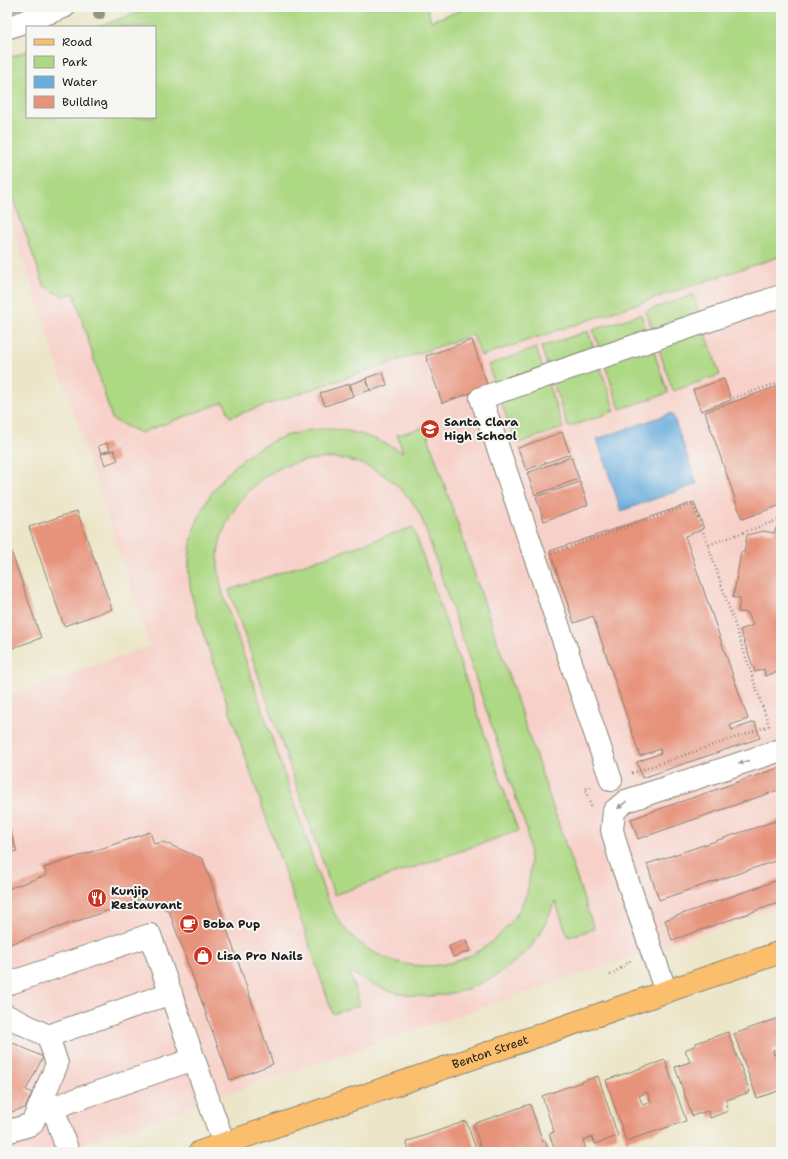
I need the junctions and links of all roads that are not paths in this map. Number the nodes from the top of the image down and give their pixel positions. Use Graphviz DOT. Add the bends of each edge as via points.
graph roads {
  1 [pos="64,7"];
  2 [pos="7,28"];
  3 [pos="781,296"];
  4 [pos="776,741"];
  5 [pos="612,780"];
  6 [pos="781,952"];
  7 [pos="7,984"];
  8 [pos="666,992"];
  9 [pos="171,993"];
  10 [pos="7,1016"];
  11 [pos="48,1036"];
  12 [pos="194,1060"];
  13 [pos="45,1110"];
  14 [pos="7,1132"];
  15 [pos="224,1144"];
  16 [pos="68,1152"];
  17 [pos="200,1152"];
  1 -- 2 [label="lane"];
  3 -- 5 [label="lane" via="481,398"];
  4 -- 8 [label="lane, one-way" via="626,801 614,811 612,830"];
  6 -- 8 [label="main road, Benton Street"];
  7 -- 9 [label="lane" via="150,935"];
  8 -- 15 [label="main road, Benton Street"];
  9 -- 11 [label="lane"];
  9 -- 12 [label="lane"];
  10 -- 11 [label="lane"];
  11 -- 13 [label="lane" via="57,1064"];
  12 -- 13 [label="lane"];
  12 -- 15 [label="lane"];
  13 -- 14 [label="lane" via="32,1124"];
  13 -- 16 [label="lane"];
  15 -- 17 [label="main road, Benton Street"];
}
